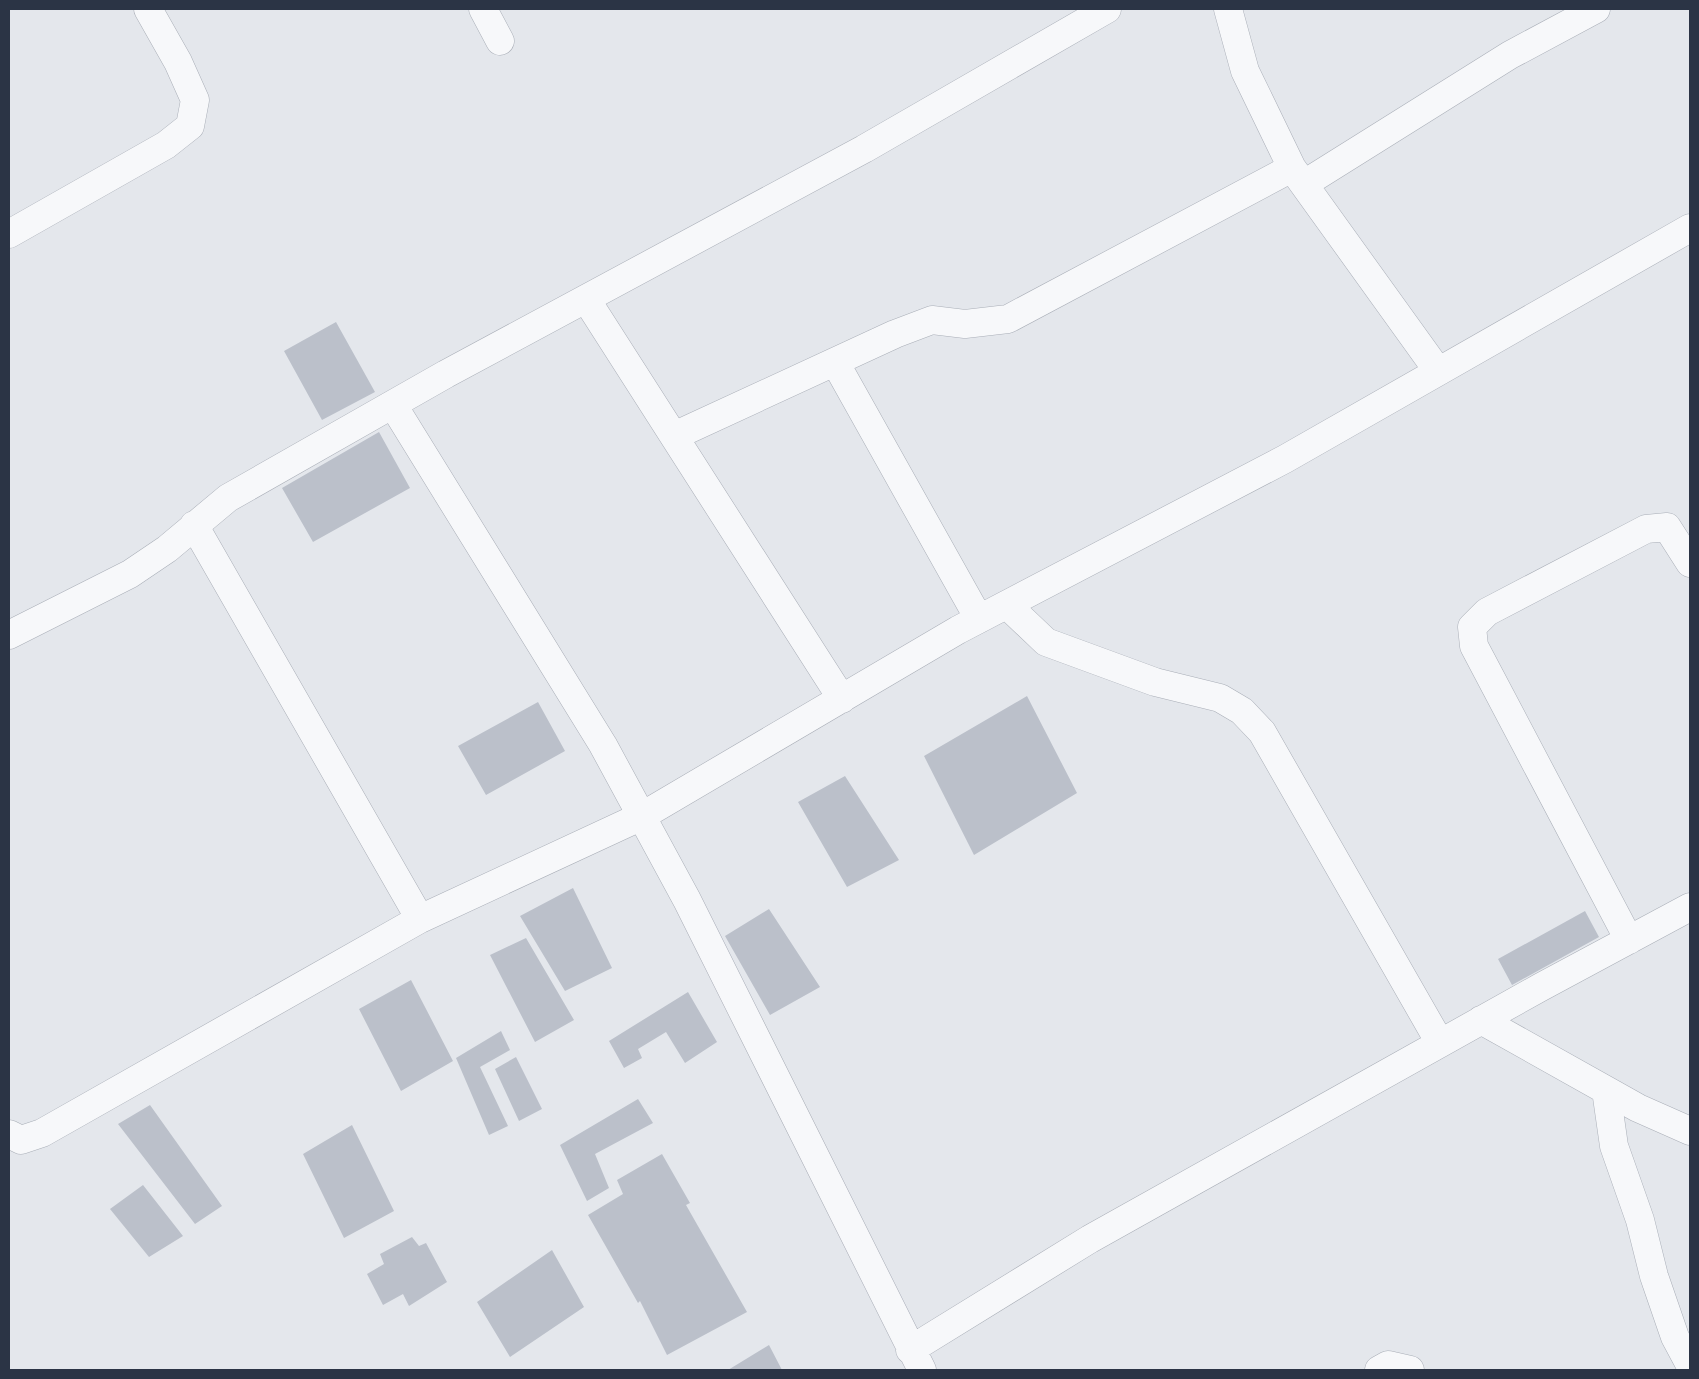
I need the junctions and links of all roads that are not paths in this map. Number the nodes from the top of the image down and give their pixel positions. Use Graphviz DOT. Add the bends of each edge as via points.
graph roads {
  1 [pos="148,9"];
  2 [pos="483,9"];
  3 [pos="1107,9"];
  4 [pos="1228,9"];
  5 [pos="1596,9"];
  6 [pos="500,41"];
  7 [pos="1298,176"];
  8 [pos="1690,228"];
  9 [pos="9,234"];
  10 [pos="586,299"];
  11 [pos="835,362"];
  12 [pos="1438,371"];
  13 [pos="393,405"];
  14 [pos="674,436"];
  15 [pos="194,525"];
  16 [pos="1690,563"];
  17 [pos="1006,605"];
  18 [pos="979,620"];
  19 [pos="9,635"];
  20 [pos="842,699"];
  21 [pos="642,816"];
  22 [pos="1690,907"];
  23 [pos="420,919"];
  24 [pos="1629,940"];
  25 [pos="1481,1020"];
  26 [pos="1440,1043"];
  27 [pos="1606,1090"];
  28 [pos="1690,1131"];
  29 [pos="9,1134"];
  30 [pos="916,1360"];
  31 [pos="1690,1366"];
  32 [pos="1378,1370"];
  33 [pos="1410,1370"];
  1 -- 9 [label="street" via="196,100 190,126 166,145"];
  2 -- 6 [label="street"];
  3 -- 10 [label="street" via="864,150"];
  4 -- 7 [label="street" via="1245,71"];
  5 -- 7 [label="street"];
  7 -- 11 [label="street" via="1008,319 965,324 932,320"];
  7 -- 12 [label="street"];
  8 -- 12 [label="street"];
  10 -- 13 [label="street"];
  10 -- 14 [label="street"];
  11 -- 14 [label="street"];
  11 -- 18 [label="street"];
  12 -- 17 [label="street" via="1285,459"];
  13 -- 15 [label="street" via="228,498"];
  13 -- 21 [label="street" via="603,745"];
  14 -- 20 [label="street"];
  15 -- 19 [label="street" via="167,549 130,574"];
  15 -- 23 [label="street"];
  16 -- 24 [label="street" via="1667,527 1646,529 1486,612 1472,627 1474,646"];
  17 -- 18 [label="street"];
  17 -- 26 [label="street" via="1046,642 1156,682 1220,698 1242,711 1262,732"];
  18 -- 20 [label="street"];
  20 -- 21 [label="street"];
  21 -- 23 [label="street"];
  21 -- 30 [label="street"];
  22 -- 24 [label="street"];
  23 -- 29 [label="street" via="42,1133 21,1140"];
  24 -- 25 [label="street"];
  25 -- 26 [label="street"];
  25 -- 27 [label="street"];
  26 -- 30 [label="street" via="1090,1239"];
  27 -- 28 [label="street"];
  27 -- 31 [label="street" via="1614,1146 1675,1337"];
  32 -- 33 [label="street" via="1388,1365"];
}
